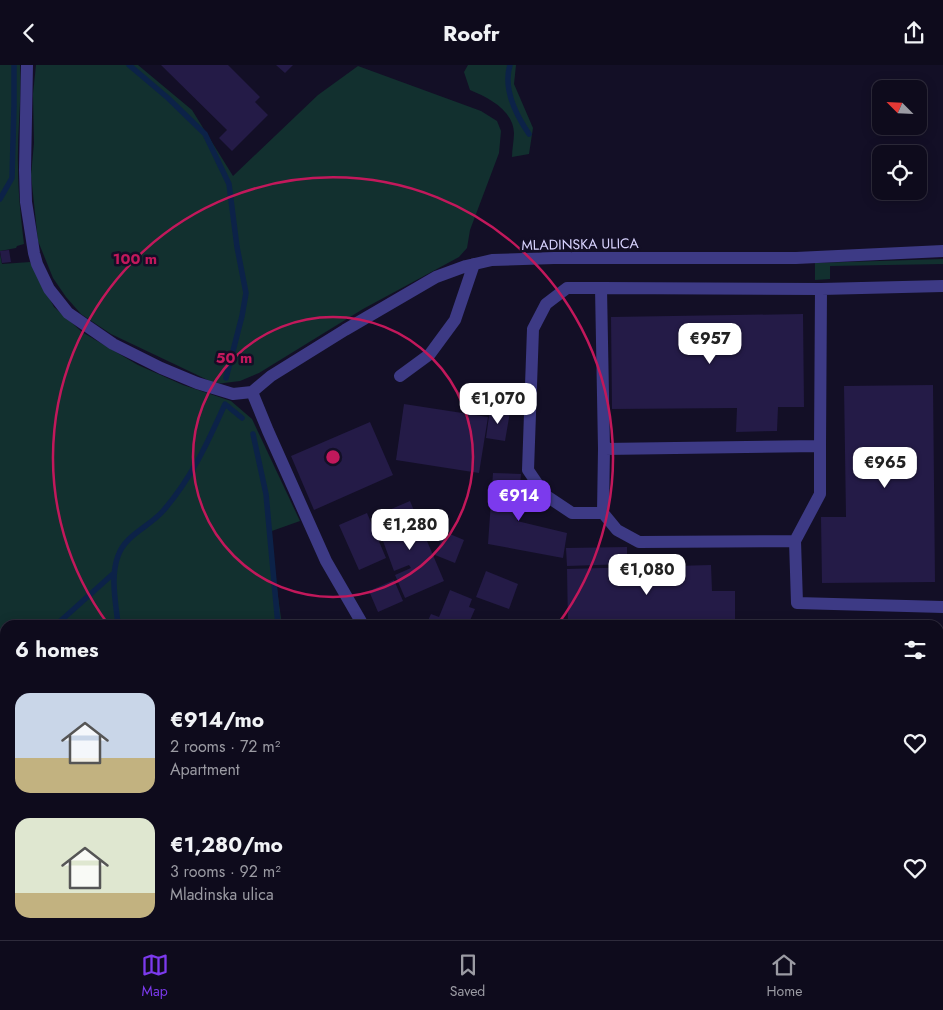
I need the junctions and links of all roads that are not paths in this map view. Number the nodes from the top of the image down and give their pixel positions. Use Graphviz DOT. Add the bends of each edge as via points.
graph roads {
  1 [pos="27,65"];
  2 [pos="943,251"];
  3 [pos="474,264"];
  4 [pos="943,287"];
  5 [pos="601,288"];
  6 [pos="821,289"];
  7 [pos="400,376"];
  8 [pos="252,392"];
  9 [pos="820,446"];
  10 [pos="604,449"];
  11 [pos="603,513"];
  12 [pos="795,541"];
  13 [pos="943,607"];
  14 [pos="360,620"];
  1 -- 8 [label="street" via="26,202 34,253 49,289 68,313 113,344 197,383 233,394"];
  2 -- 3 [label="street, MLADINSKA ULICA" via="796,258 554,258 492,260"];
  3 -- 7 [label="street" via="455,321 430,354"];
  3 -- 8 [label="street, MLADINSKA ULICA" via="436,277 345,329 271,376"];
  4 -- 6 [label="street"];
  5 -- 6 [label="street"];
  5 -- 10 [label="street"];
  5 -- 11 [label="street" via="567,288 546,304 533,329 528,470 545,495 572,513"];
  6 -- 9 [label="street"];
  8 -- 14 [label="street" via="326,561"];
  9 -- 10 [label="street"];
  9 -- 12 [label="street" via="820,494"];
  10 -- 11 [label="street"];
  11 -- 12 [label="street" via="617,530 639,542"];
  12 -- 13 [label="street" via="797,603"];
}
